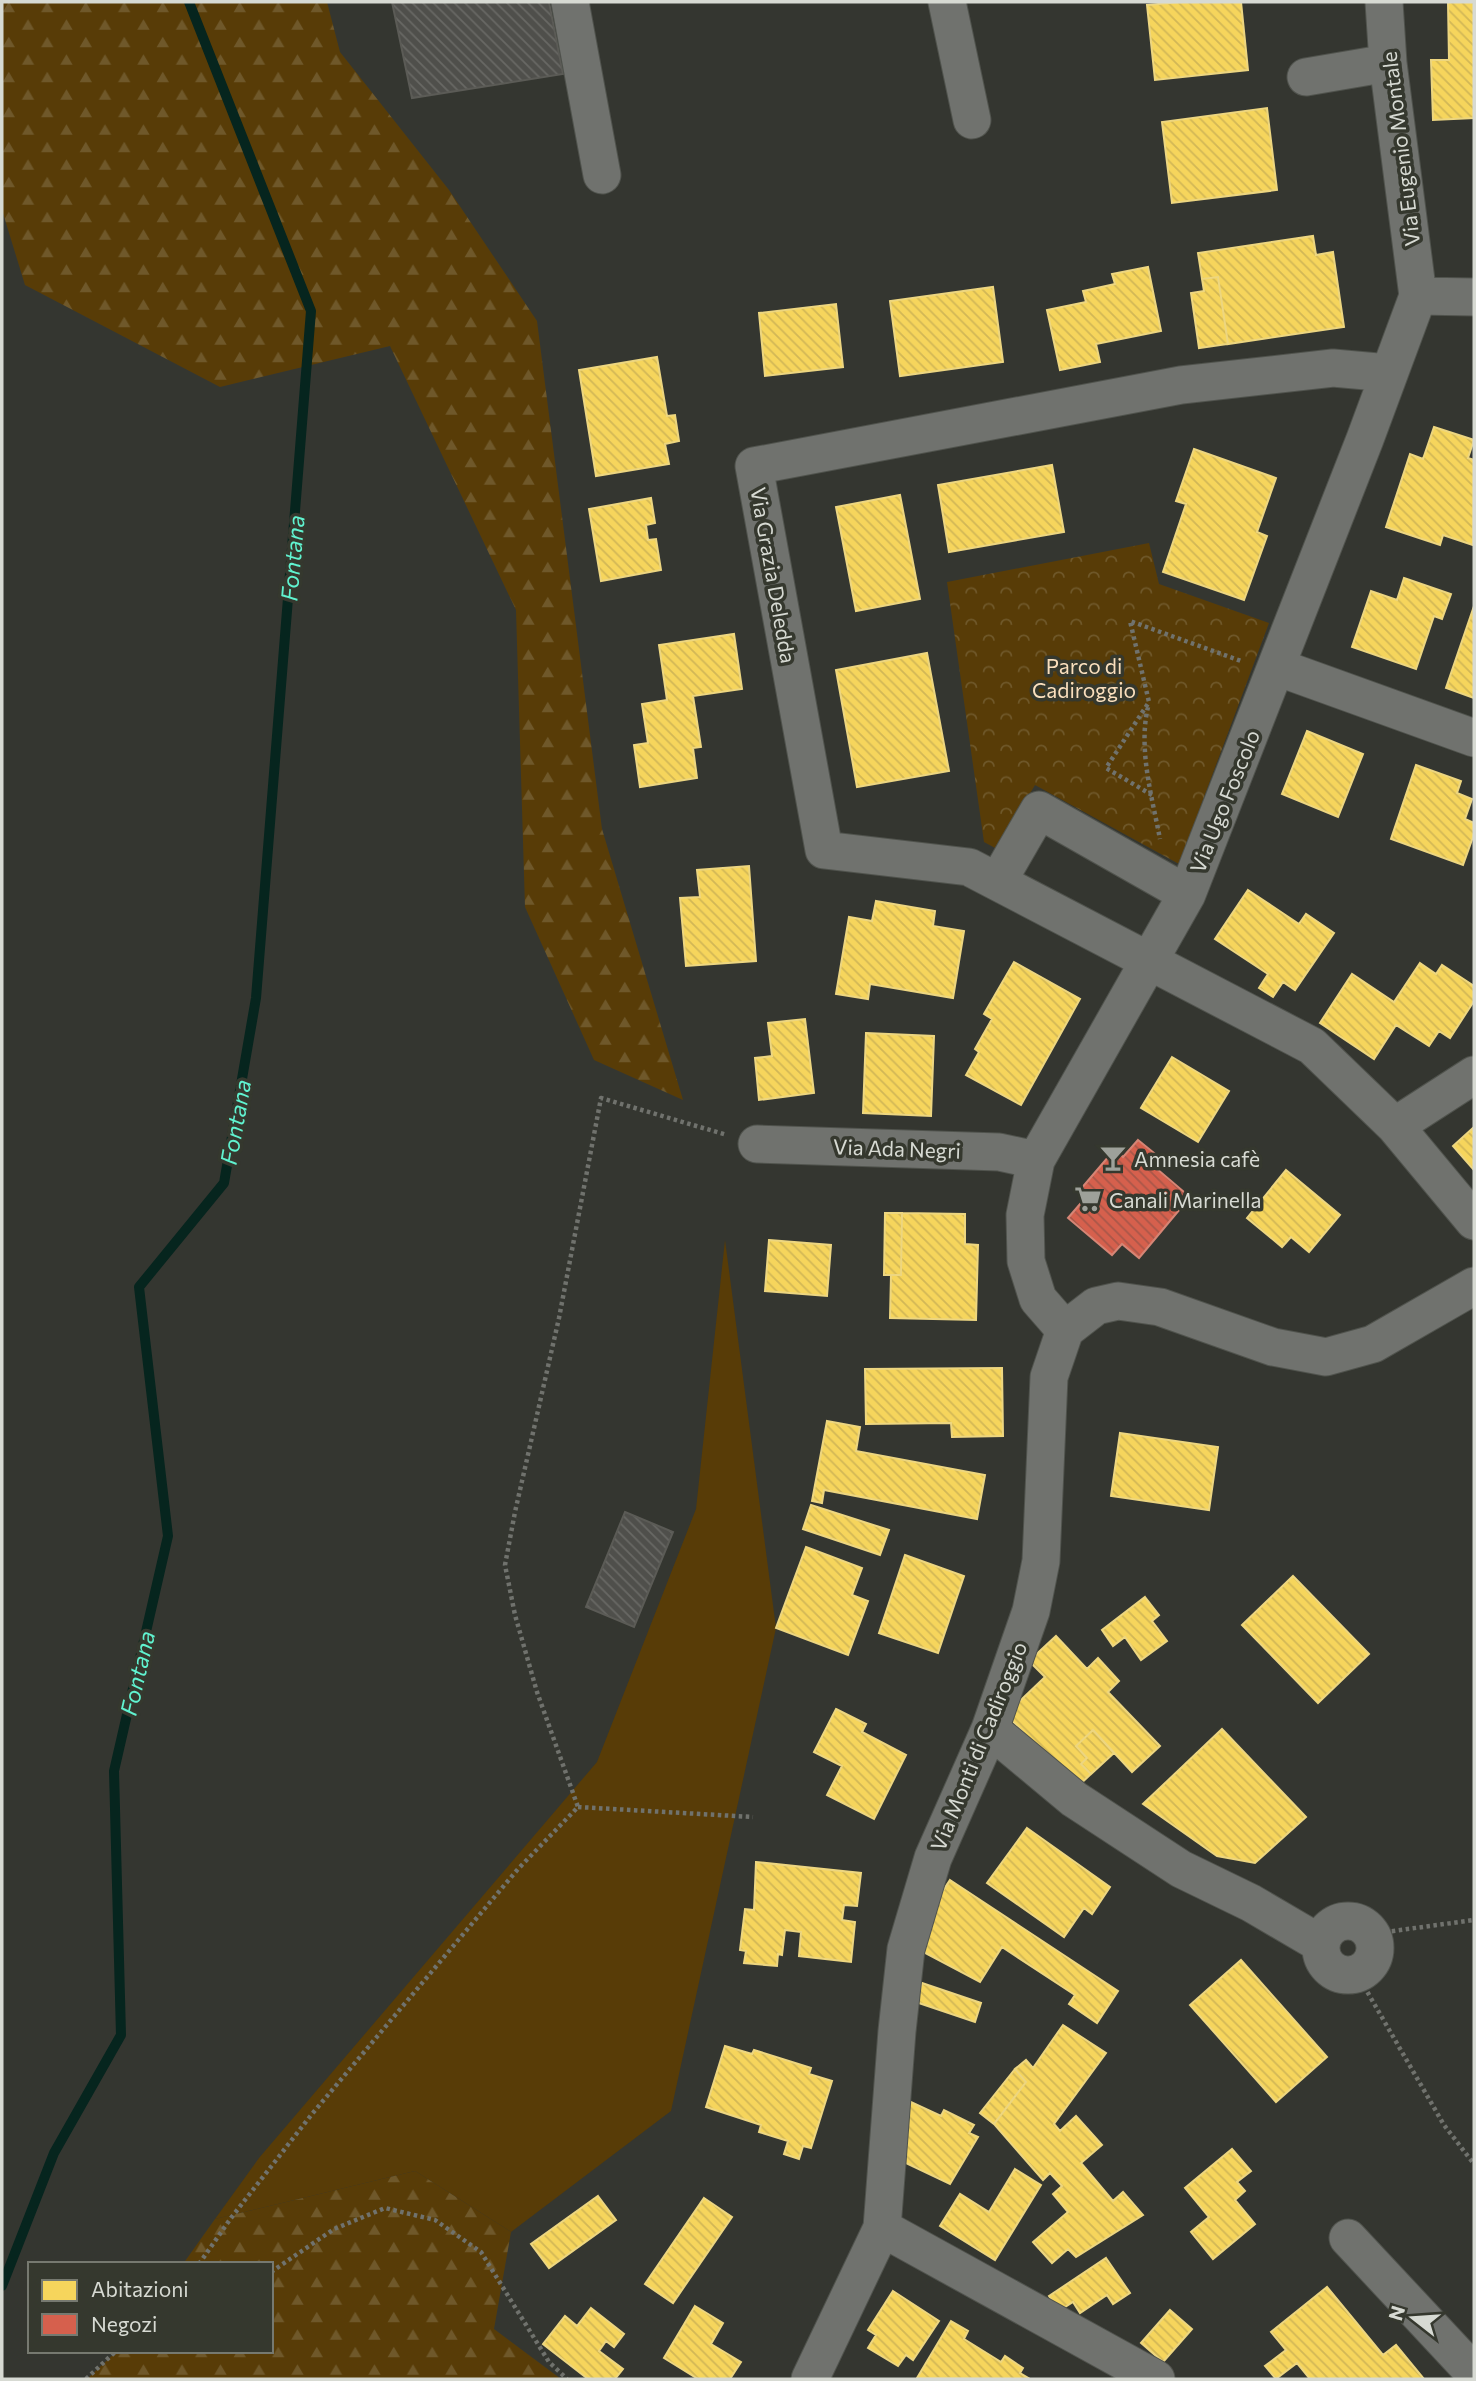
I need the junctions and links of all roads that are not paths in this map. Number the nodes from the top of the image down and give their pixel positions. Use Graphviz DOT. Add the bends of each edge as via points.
graph roads {
  1 [pos="570,2"];
  2 [pos="947,2"];
  3 [pos="1384,2"];
  4 [pos="1388,63"];
  5 [pos="1306,77"];
  6 [pos="972,120"];
  7 [pos="602,175"];
  8 [pos="1418,296"];
  9 [pos="1474,297"];
  10 [pos="1389,373"];
  11 [pos="1277,667"];
  12 [pos="1474,738"];
  13 [pos="998,881"];
  14 [pos="1178,889"];
  15 [pos="1150,960"];
  16 [pos="1474,1075"];
  17 [pos="1395,1126"];
  18 [pos="757,1144"];
  19 [pos="1036,1160"];
  20 [pos="1474,1221"];
  21 [pos="1469,1300"];
  22 [pos="1065,1329"];
  23 [pos="990,1730"];
  24 [pos="1321,1944"];
  25 [pos="883,2228"];
  26 [pos="1348,2238"];
  27 [pos="1474,2374"];
  28 [pos="810,2379"];
  29 [pos="1156,2379"];
  1 -- 7 [label="street"];
  2 -- 6 [label="street"];
  3 -- 4 [label="street, Via Eugenio Montale"];
  4 -- 5 [label="street"];
  4 -- 8 [label="street, Via Eugenio Montale"];
  8 -- 9 [label="street"];
  8 -- 10 [label="street, Via Ugo Foscolo"];
  10 -- 11 [label="street, Via Ugo Foscolo"];
  10 -- 13 [label="street, Via Grazia Deledda" via="1332,368 1181,385 754,466 824,850 970,867"];
  11 -- 12 [label="street"];
  11 -- 14 [label="street, Via Ugo Foscolo"];
  13 -- 14 [label="street" via="1039,810"];
  13 -- 15 [label="street, Via Grazia Deledda"];
  14 -- 15 [label="street, Via Ugo Foscolo"];
  15 -- 17 [label="street" via="1312,1046"];
  15 -- 19 [label="street"];
  16 -- 17 [label="street"];
  17 -- 20 [label="street"];
  18 -- 19 [label="street, Via Ada Negri" via="999,1152"];
  19 -- 22 [label="street" via="1025,1215 1026,1261 1038,1299"];
  21 -- 22 [label="street" via="1373,1344 1326,1357 1273,1347 1160,1307 1118,1301 1096,1306"];
  22 -- 23 [label="street, Via Monti di Cadiroggio" via="1049,1377 1041,1561 1031,1611"];
  23 -- 24 [label="street" via="1074,1800 1181,1869"];
  23 -- 25 [label="street, Via Monti di Cadiroggio" via="933,1858 906,1949"];
  24 -- 24 [label="street" via="1332,1925 1354,1921 1364,1925 1376,1945 1368,1968 1346,1976 1326,1965"];
  25 -- 28 [label="street, Via Monti di Cadiroggio"];
  25 -- 29 [label="street"];
  26 -- 27 [label="street"];
}
